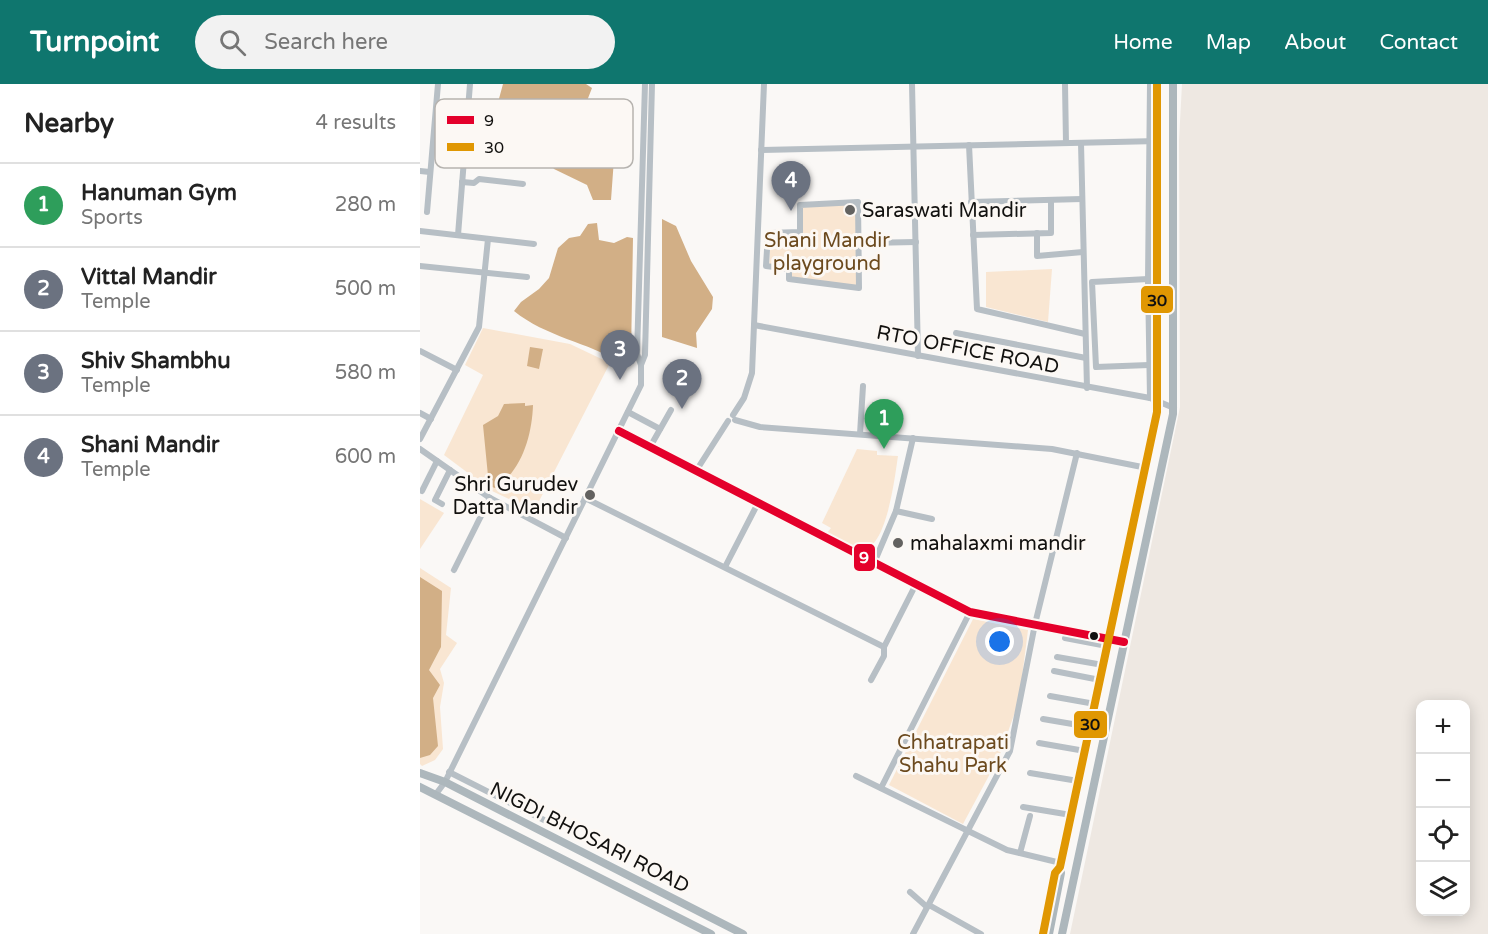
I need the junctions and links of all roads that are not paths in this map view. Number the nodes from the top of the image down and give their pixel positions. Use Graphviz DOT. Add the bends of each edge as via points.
graph roads {
  1 [pos="438,84"];
  2 [pos="470,84"];
  3 [pos="645,84"];
  4 [pos="652,84"];
  5 [pos="764,84"];
  6 [pos="912,84"];
  7 [pos="1065,84"];
  8 [pos="1150,84"];
  9 [pos="1157,84"];
  10 [pos="1173,84"];
  11 [pos="437,99"];
  12 [pos="469,99"];
  13 [pos="435,117"];
  14 [pos="1154,141"];
  15 [pos="1066,143"];
  16 [pos="1081,143"];
  17 [pos="969,145"];
  18 [pos="913,147"];
  19 [pos="761,150"];
  20 [pos="463,168"];
  21 [pos="420,171"];
  22 [pos="430,172"];
  23 [pos="462,182"];
  24 [pos="524,184"];
  25 [pos="1082,199"];
  26 [pos="1051,200"];
  27 [pos="971,202"];
  28 [pos="427,212"];
  29 [pos="420,231"];
  30 [pos="1037,233"];
  31 [pos="458,235"];
  32 [pos="973,235"];
  33 [pos="488,239"];
  34 [pos="916,242"];
  35 [pos="866,243"];
  36 [pos="534,244"];
  37 [pos="1083,252"];
  38 [pos="420,266"];
  39 [pos="766,266"];
  40 [pos="485,273"];
  41 [pos="527,277"];
  42 [pos="1148,279"];
  43 [pos="754,325"];
  44 [pos="956,333"];
  45 [pos="1085,334"];
  46 [pos="420,351"];
  47 [pos="918,356"];
  48 [pos="1086,358"];
  49 [pos="641,365"];
  50 [pos="1149,365"];
  51 [pos="456,370"];
  52 [pos="863,386"];
  53 [pos="1087,388"];
  54 [pos="1150,398"];
  55 [pos="1159,401"];
  56 [pos="1174,408"];
  57 [pos="670,410"];
  58 [pos="628,412"];
  59 [pos="420,413"];
  60 [pos="431,419"];
  61 [pos="732,419"];
  62 [pos="660,429"];
  63 [pos="619,431"];
  64 [pos="860,434"];
  65 [pos="913,438"];
  66 [pos="420,439"];
  67 [pos="650,447"];
  68 [pos="420,449"];
  69 [pos="1077,453"];
  70 [pos="437,461"];
  71 [pos="1147,468"];
  72 [pos="450,470"];
  73 [pos="696,471"];
  74 [pos="422,491"];
  75 [pos="490,498"];
  76 [pos="585,498"];
  77 [pos="758,503"];
  78 [pos="442,504"];
  79 [pos="896,511"];
  80 [pos="932,519"];
  81 [pos="566,538"];
  82 [pos="874,562"];
  83 [pos="725,567"];
  84 [pos="454,570"];
  85 [pos="916,584"];
  86 [pos="970,612"];
  87 [pos="1035,624"];
  88 [pos="1065,638"];
  89 [pos="1124,642"];
  90 [pos="1108,643"];
  91 [pos="884,647"];
  92 [pos="1057,657"];
  93 [pos="1103,665"];
  94 [pos="1054,671"];
  95 [pos="871,680"];
  96 [pos="1100,680"];
  97 [pos="1050,696"];
  98 [pos="1095,704"];
  99 [pos="1043,719"];
  100 [pos="1090,727"];
  101 [pos="1039,743"];
  102 [pos="1085,751"];
  103 [pos="449,772"];
  104 [pos="420,773"];
  105 [pos="1030,773"];
  106 [pos="856,776"];
  107 [pos="1078,781"];
  108 [pos="445,782"];
  109 [pos="420,787"];
  110 [pos="881,788"];
  111 [pos="436,794"];
  112 [pos="500,798"];
  113 [pos="495,807"];
  114 [pos="1023,807"];
  115 [pos="535,815"];
  116 [pos="1071,815"];
  117 [pos="1030,816"];
  118 [pos="552,824"];
  119 [pos="530,825"];
  120 [pos="967,830"];
  121 [pos="1020,853"];
  122 [pos="1061,868"];
  123 [pos="1077,874"];
  124 [pos="910,892"];
  125 [pos="928,906"];
  126 [pos="711,934"];
  127 [pos="743,934"];
  128 [pos="913,934"];
  129 [pos="981,934"];
  130 [pos="1043,934"];
  131 [pos="1049,934"];
  132 [pos="1062,934"];
  133 [pos="1067,934"];
  1 -- 11 [label="street"];
  2 -- 12 [label="street"];
  3 -- 49 [label="street" via="638,354"];
  4 -- 49 [label="street" via="645,355"];
  5 -- 19 [label="street"];
  6 -- 18 [label="street"];
  7 -- 15 [label="street"];
  8 -- 14 [label="street"];
  9 -- 14 [label="main road"];
  10 -- 56 [label="main road"];
  13 -- 22 [label="street"];
  14 -- 16 [label="street"];
  14 -- 42 [label="street"];
  14 -- 55 [label="main road"];
  15 -- 16 [label="street"];
  15 -- 17 [label="street"];
  16 -- 25 [label="street"];
  17 -- 18 [label="street"];
  17 -- 27 [label="street"];
  18 -- 19 [label="street"];
  18 -- 34 [label="street"];
  19 -- 43 [label="street"];
  20 -- 23 [label="street"];
  21 -- 22 [label="street"];
  22 -- 28 [label="street"];
  23 -- 24 [label="street" via="474,183 479,178"];
  23 -- 31 [label="street"];
  25 -- 26 [label="street"];
  25 -- 37 [label="street"];
  26 -- 27 [label="street"];
  26 -- 30 [label="street" via="1051,233"];
  27 -- 32 [label="street"];
  29 -- 31 [label="street"];
  30 -- 32 [label="street"];
  30 -- 37 [label="street" via="1037,256"];
  31 -- 33 [label="street"];
  32 -- 45 [label="street" via="977,309"];
  33 -- 36 [label="street"];
  33 -- 40 [label="street"];
  34 -- 35 [label="street"];
  34 -- 47 [label="street"];
  37 -- 45 [label="street"];
  38 -- 40 [label="street"];
  39 -- 39 [label="street" via="768,233 800,232 800,205 858,202 859,288 789,279 789,269"];
  40 -- 41 [label="street"];
  40 -- 51 [label="street" via="479,327"];
  42 -- 50 [label="street"];
  42 -- 50 [label="street" via="1092,282 1096,367"];
  43 -- 47 [label="street, RTO OFFICE ROAD"];
  43 -- 61 [label="street" via="750,385"];
  44 -- 48 [label="street"];
  45 -- 48 [label="street"];
  46 -- 51 [label="street"];
  47 -- 53 [label="street, RTO OFFICE ROAD"];
  48 -- 53 [label="street"];
  49 -- 58 [label="street" via="641,385"];
  50 -- 54 [label="street"];
  51 -- 60 [label="street"];
  52 -- 64 [label="street"];
  53 -- 54 [label="street, RTO OFFICE ROAD"];
  54 -- 55 [label="street, RTO OFFICE ROAD"];
  55 -- 56 [label="street, RTO OFFICE ROAD"];
  55 -- 71 [label="main road"];
  56 -- 89 [label="main road"];
  57 -- 62 [label="street"];
  58 -- 62 [label="street"];
  58 -- 63 [label="street"];
  59 -- 60 [label="street"];
  60 -- 66 [label="street"];
  61 -- 64 [label="street" via="760,427"];
  61 -- 73 [label="street"];
  62 -- 67 [label="street"];
  63 -- 67 [label="street"];
  63 -- 76 [label="street"];
  64 -- 65 [label="street"];
  65 -- 69 [label="street"];
  65 -- 79 [label="street"];
  67 -- 73 [label="street"];
  68 -- 70 [label="street"];
  69 -- 71 [label="street"];
  69 -- 87 [label="street"];
  70 -- 72 [label="street"];
  70 -- 74 [label="street"];
  71 -- 90 [label="main road"];
  72 -- 75 [label="street"];
  72 -- 78 [label="street" via="435,500"];
  73 -- 77 [label="street"];
  75 -- 81 [label="street"];
  75 -- 84 [label="street"];
  76 -- 81 [label="street"];
  76 -- 83 [label="street"];
  77 -- 82 [label="street"];
  77 -- 83 [label="street"];
  79 -- 80 [label="street"];
  79 -- 82 [label="street"];
  81 -- 103 [label="street"];
  82 -- 85 [label="street"];
  83 -- 91 [label="street"];
  85 -- 86 [label="street"];
  85 -- 91 [label="street"];
  86 -- 87 [label="street"];
  86 -- 110 [label="street"];
  87 -- 90 [label="street"];
  87 -- 120 [label="street" via="1010,751"];
  88 -- 90 [label="street"];
  89 -- 90 [label="street"];
  89 -- 123 [label="main road"];
  90 -- 93 [label="main road"];
  91 -- 95 [label="street" via="884,656"];
  92 -- 93 [label="street"];
  93 -- 96 [label="main road"];
  94 -- 96 [label="street"];
  96 -- 98 [label="main road"];
  97 -- 98 [label="street"];
  98 -- 100 [label="main road"];
  99 -- 100 [label="street"];
  100 -- 102 [label="main road"];
  101 -- 102 [label="street"];
  102 -- 107 [label="main road"];
  103 -- 108 [label="street"];
  103 -- 112 [label="street"];
  104 -- 108 [label="main road, NIGDI BHOSARI ROAD"];
  105 -- 107 [label="street"];
  106 -- 110 [label="street"];
  107 -- 116 [label="main road"];
  108 -- 111 [label="street"];
  108 -- 113 [label="main road, NIGDI BHOSARI ROAD"];
  109 -- 111 [label="main road, NIGDI BHOSARI ROAD"];
  110 -- 120 [label="street"];
  111 -- 126 [label="main road, NIGDI BHOSARI ROAD"];
  112 -- 113 [label="street"];
  112 -- 115 [label="street"];
  113 -- 119 [label="main road, NIGDI BHOSARI ROAD"];
  114 -- 116 [label="street"];
  115 -- 118 [label="street"];
  115 -- 119 [label="street"];
  116 -- 122 [label="main road"];
  117 -- 121 [label="street"];
  119 -- 127 [label="main road, NIGDI BHOSARI ROAD"];
  120 -- 121 [label="street"];
  120 -- 125 [label="street"];
  121 -- 122 [label="street"];
  122 -- 130 [label="main road" via="1055,873"];
  122 -- 131 [label="main road"];
  123 -- 132 [label="main road"];
  123 -- 133 [label="main road"];
  124 -- 125 [label="street"];
  125 -- 128 [label="street"];
  125 -- 129 [label="street"];
}
